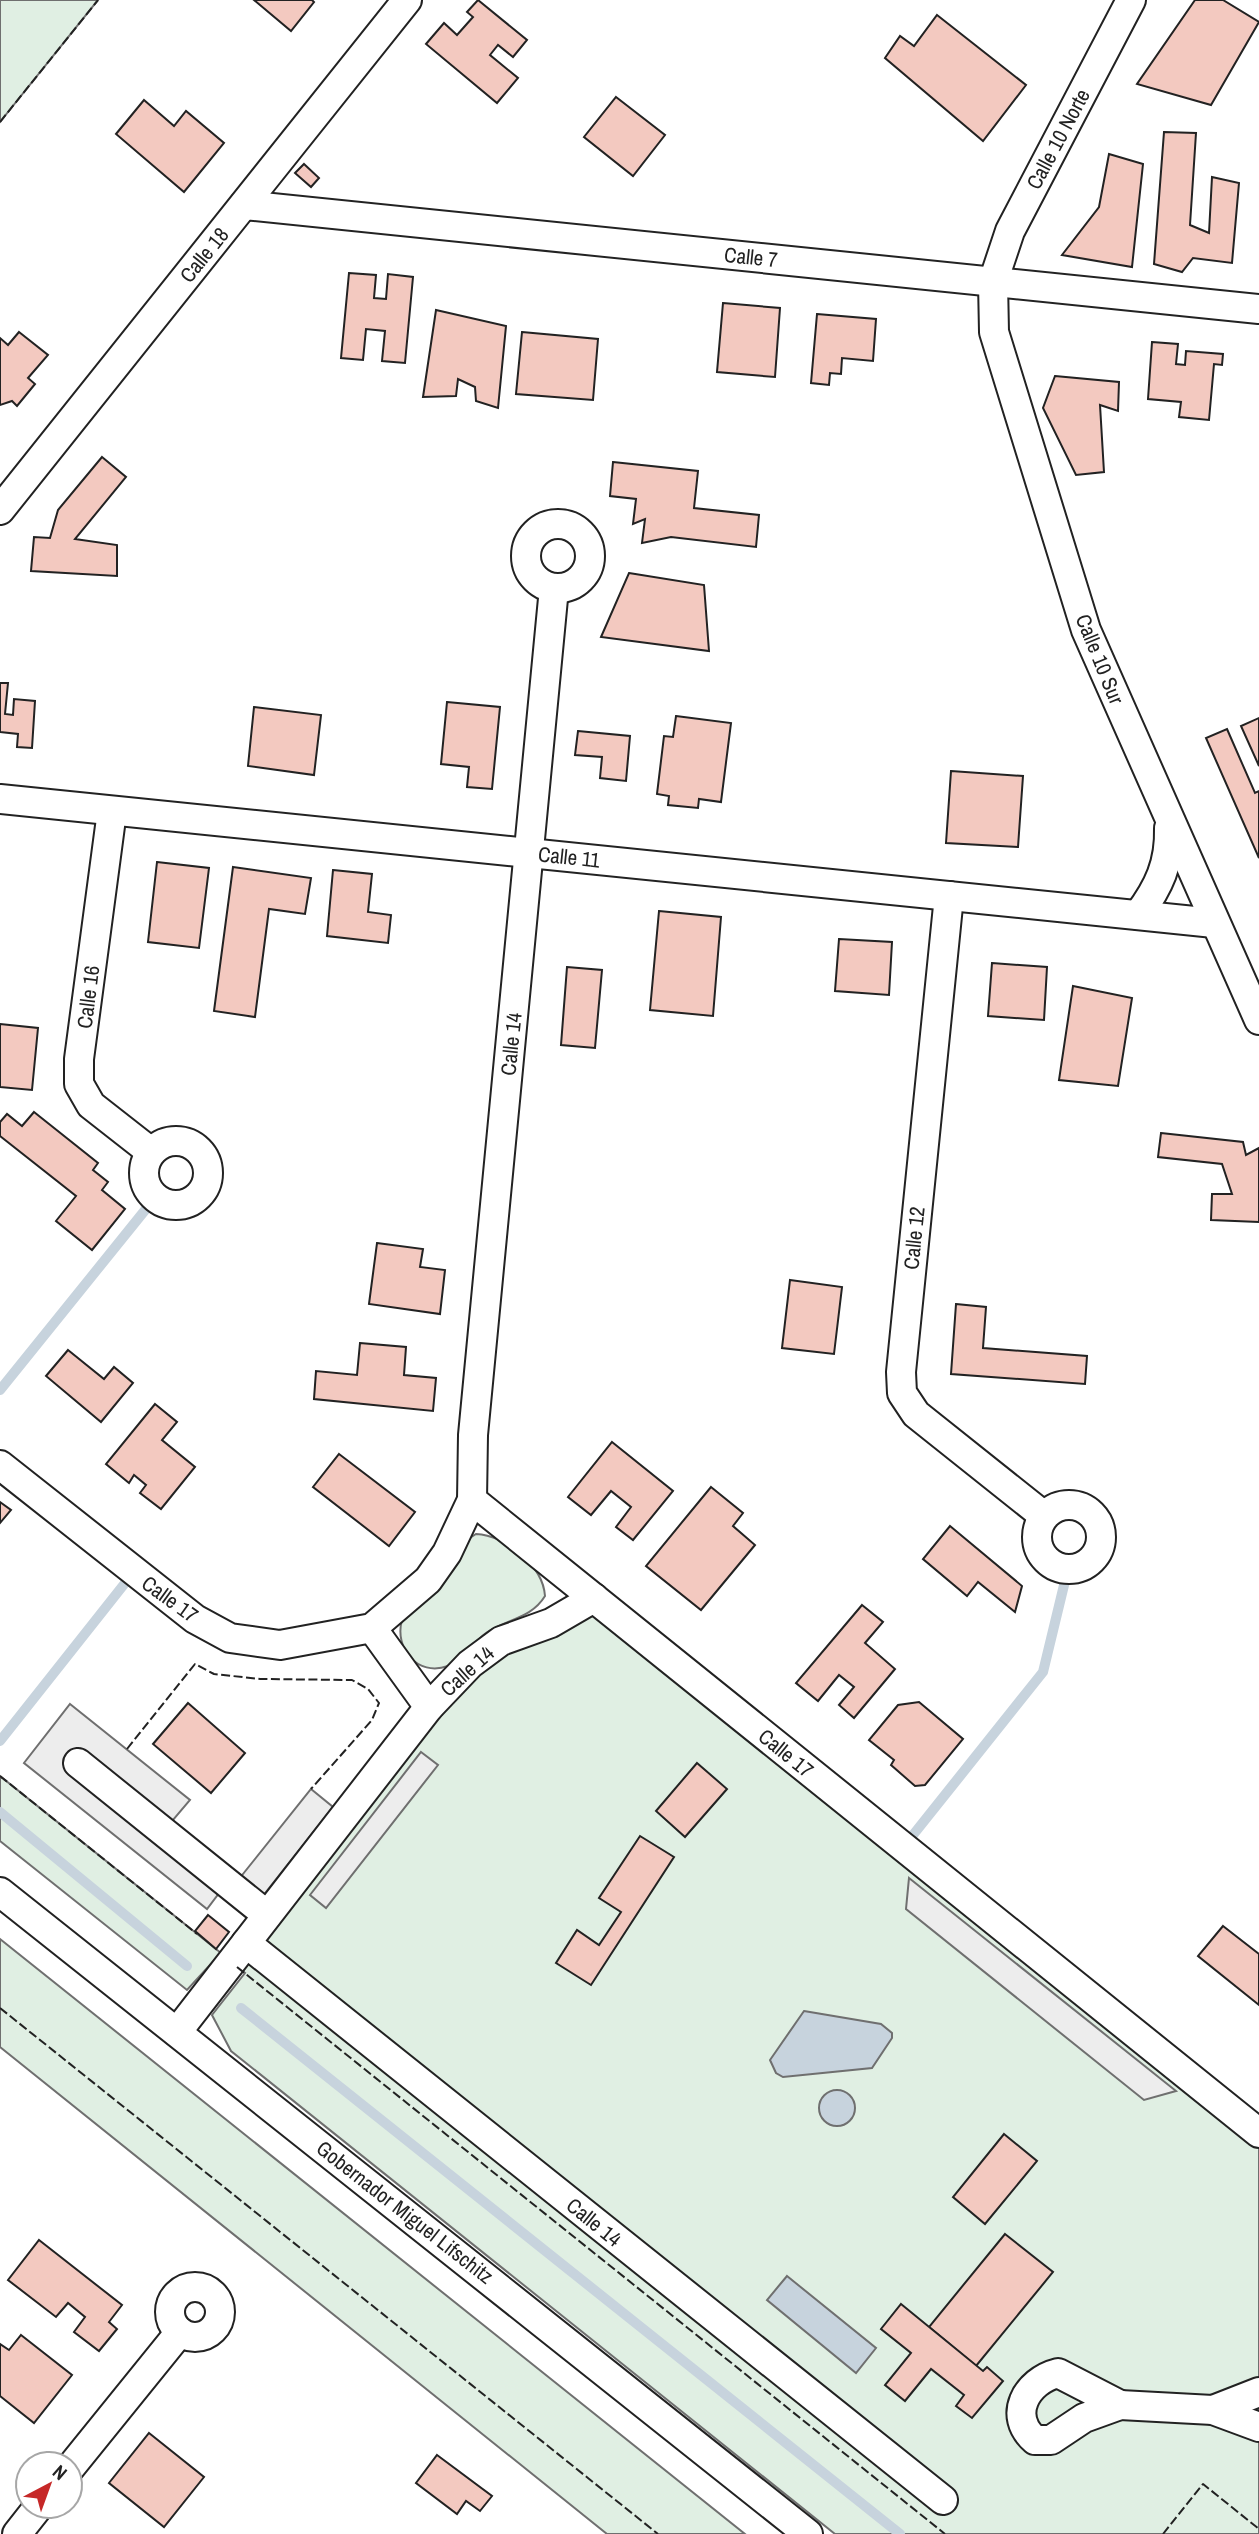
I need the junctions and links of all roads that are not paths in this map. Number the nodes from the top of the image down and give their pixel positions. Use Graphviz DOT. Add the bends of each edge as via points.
graph roads {
  1 [pos="407,0"];
  2 [pos="1131,0"];
  3 [pos="244,205"];
  4 [pos="993,282"];
  5 [pos="1259,309"];
  6 [pos="0,510"];
  7 [pos="554,588"];
  8 [pos="0,799"];
  9 [pos="112,811"];
  10 [pos="1169,822"];
  11 [pos="530,853"];
  12 [pos="948,896"];
  13 [pos="1138,915"];
  14 [pos="1214,923"];
  15 [pos="1259,1020"];
  16 [pos="151,1152"];
  17 [pos="0,1465"];
  18 [pos="472,1500"];
  19 [pos="1044,1516"];
  20 [pos="594,1598"];
  21 [pos="372,1628"];
  22 [pos="429,1707"];
  23 [pos="78,1763"];
  24 [pos="0,1892"];
  25 [pos="267,1915"];
  26 [pos="246,1943"];
  27 [pos="177,2032"];
  28 [pos="1229,2109"];
  29 [pos="1259,2115"];
  30 [pos="1259,2133"];
  31 [pos="180,2332"];
  32 [pos="1259,2392"];
  33 [pos="1120,2405"];
  34 [pos="1213,2410"];
  35 [pos="1259,2427"];
  36 [pos="84,2451"];
  37 [pos="943,2500"];
  38 [pos="28,2520"];
  39 [pos="17,2534"];
  40 [pos="808,2534"];
  1 -- 3 [label="street, Calle 18"];
  2 -- 4 [label="street, Calle 10 Norte" via="1010,231"];
  3 -- 4 [label="street, Calle 7"];
  3 -- 6 [label="street, Calle 18"];
  4 -- 5 [label="street, Calle 7"];
  4 -- 10 [label="street, Calle 10 Sur" via="994,332 1086,630"];
  7 -- 11 [label="street, Calle 14"];
  8 -- 9 [label="street, Calle 11"];
  9 -- 11 [label="street, Calle 11"];
  9 -- 16 [label="street, Calle 16" via="79,1084 90,1105"];
  10 -- 13 [label="street" via="1164,873"];
  10 -- 14 [label="street, Calle 10 Sur"];
  11 -- 12 [label="street, Calle 11"];
  11 -- 18 [label="street, Calle 14" via="473,1435"];
  12 -- 13 [label="street, Calle 11"];
  12 -- 19 [label="street, Calle 12" via="902,1394 916,1414"];
  13 -- 14 [label="street, Calle 11"];
  14 -- 15 [label="street, Calle 10 Sur"];
  17 -- 21 [label="street, Calle 17" via="166,1599 230,1638 280,1645"];
  18 -- 20 [label="street, Calle 17"];
  18 -- 21 [label="street" via="447,1553 428,1580"];
  20 -- 22 [label="street, Calle 14" via="551,1623 501,1641 470,1664"];
  20 -- 28 [label="street, Calle 17"];
  21 -- 22 [label="street"];
  22 -- 25 [label="street, Calle 14"];
  23 -- 25 [label="street"];
  24 -- 27 [label="street, Gobernador Miguel Lifschitz"];
  25 -- 26 [label="street, Calle 14"];
  26 -- 27 [label="street, Calle 14"];
  26 -- 37 [label="street, Calle 14"];
  27 -- 40 [label="street, Gobernador Miguel Lifschitz"];
  28 -- 29 [label="street, Calle 17"];
  28 -- 30 [label="street, Calle 17"];
  31 -- 36 [label="street"];
  32 -- 34 [label="street"];
  33 -- 34 [label="street"];
  34 -- 35 [label="street"];
  38 -- 39 [label="street"];
}
